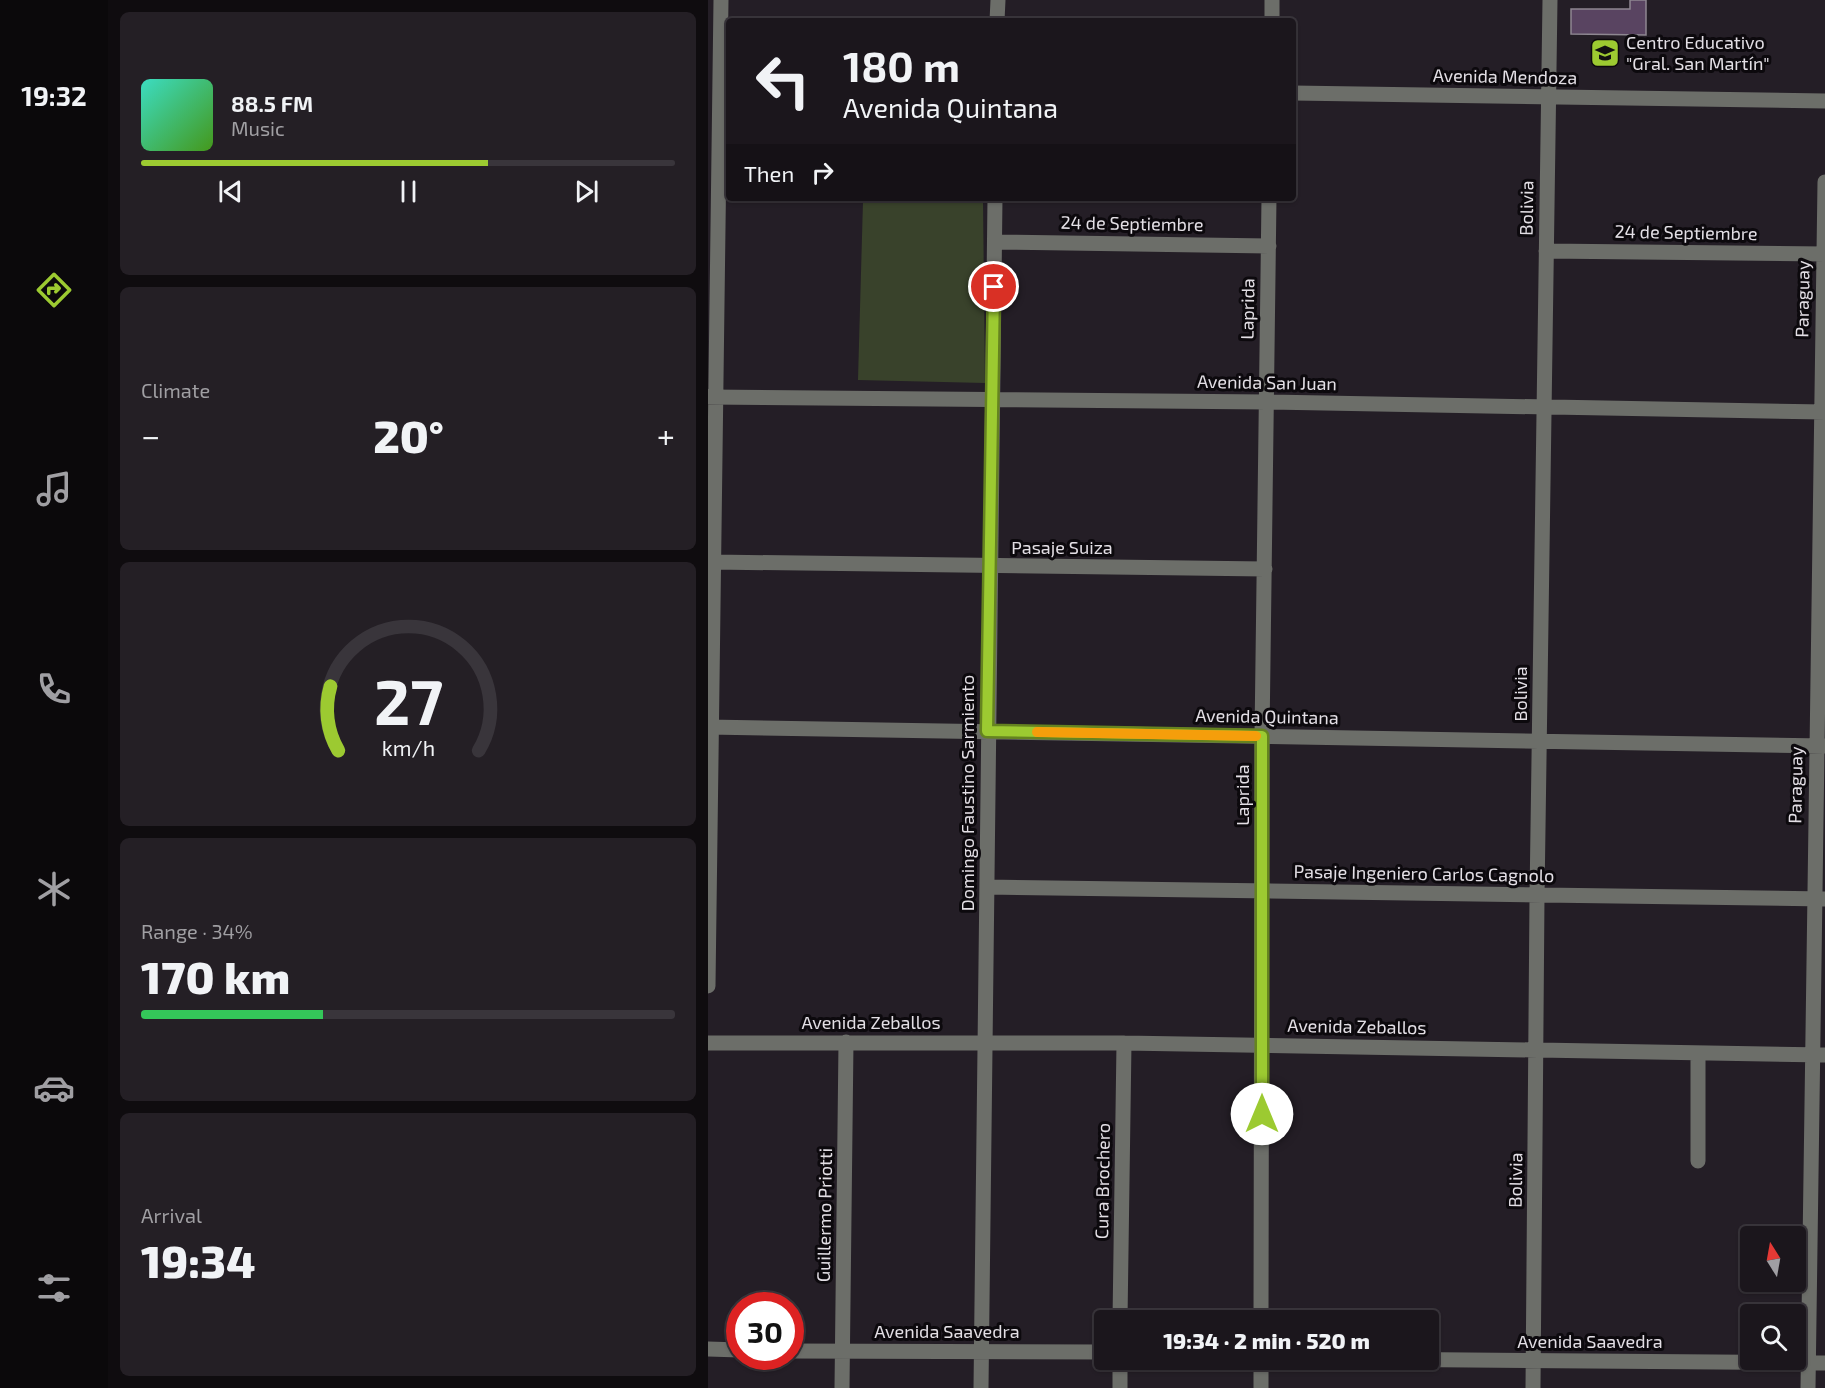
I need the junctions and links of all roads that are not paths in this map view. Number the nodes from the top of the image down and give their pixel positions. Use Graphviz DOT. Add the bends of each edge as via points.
graph roads {
  1 [pos="721,0"];
  2 [pos="998,0"];
  3 [pos="1272,0"];
  4 [pos="1550,0"];
  5 [pos="997,18"];
  6 [pos="1272,18"];
  7 [pos="719,88"];
  8 [pos="1296,93"];
  9 [pos="1549,98"];
  10 [pos="1825,101"];
  11 [pos="1825,182"];
  12 [pos="995,201"];
  13 [pos="1269,201"];
  14 [pos="995,242"];
  15 [pos="1269,246"];
  16 [pos="1546,251"];
  17 [pos="1824,254"];
  18 [pos="712,398"];
  19 [pos="992,400"];
  20 [pos="1266,402"];
  21 [pos="1543,408"];
  22 [pos="1822,412"];
  23 [pos="714,562"];
  24 [pos="990,567"];
  25 [pos="1265,569"];
  26 [pos="1822,575"];
  27 [pos="710,728"];
  28 [pos="987,731"];
  29 [pos="1262,736"];
  30 [pos="1540,742"];
  31 [pos="1821,746"];
  32 [pos="987,887"];
  33 [pos="1262,891"];
  34 [pos="1537,897"];
  35 [pos="1820,899"];
  36 [pos="708,986"];
  37 [pos="846,1042"];
  38 [pos="985,1042"];
  39 [pos="708,1043"];
  40 [pos="1124,1043"];
  41 [pos="1262,1045"];
  42 [pos="1536,1050"];
  43 [pos="1698,1053"];
  44 [pos="1819,1055"];
  45 [pos="1698,1161"];
  46 [pos="1818,1208"];
  47 [pos="1120,1310"];
  48 [pos="1261,1310"];
  49 [pos="708,1349"];
  50 [pos="726,1350"];
  51 [pos="804,1351"];
  52 [pos="982,1351"];
  53 [pos="843,1352"];
  54 [pos="1094,1352"];
  55 [pos="1439,1360"];
  56 [pos="1533,1362"];
  57 [pos="1807,1363"];
  58 [pos="1825,1363"];
  59 [pos="1120,1370"];
  60 [pos="1261,1370"];
  61 [pos="842,1388"];
  62 [pos="981,1388"];
  63 [pos="1120,1388"];
  64 [pos="1261,1388"];
  65 [pos="1533,1388"];
  66 [pos="1808,1388"];
  1 -- 7 [label="street"];
  2 -- 5 [label="street"];
  3 -- 6 [label="street"];
  4 -- 9 [label="street, Bolivia"];
  7 -- 18 [label="street"];
  8 -- 9 [label="street, Avenida Mendoza"];
  9 -- 10 [label="street, Avenida Mendoza"];
  9 -- 16 [label="street, Bolivia"];
  11 -- 17 [label="street, Paraguay"];
  12 -- 14 [label="street, Domingo Faustino Sarmiento"];
  13 -- 15 [label="street, Laprida"];
  14 -- 15 [label="street, 24 de Septiembre"];
  14 -- 19 [label="street, Domingo Faustino Sarmiento"];
  15 -- 20 [label="street, Laprida"];
  16 -- 17 [label="street, 24 de Septiembre"];
  16 -- 21 [label="street, Bolivia"];
  17 -- 22 [label="street, Paraguay"];
  18 -- 19 [label="street, Avenida San Juan"];
  18 -- 23 [label="street"];
  19 -- 20 [label="street, Avenida San Juan"];
  19 -- 24 [label="street, Domingo Faustino Sarmiento"];
  20 -- 21 [label="street, Avenida San Juan"];
  20 -- 25 [label="street, Laprida"];
  21 -- 22 [label="street, Avenida San Juan"];
  21 -- 30 [label="street, Bolivia"];
  22 -- 26 [label="street, Paraguay"];
  23 -- 24 [label="street, Pasaje Suiza"];
  23 -- 27 [label="street"];
  24 -- 25 [label="street, Pasaje Suiza"];
  24 -- 28 [label="street, Domingo Faustino Sarmiento"];
  25 -- 29 [label="street, Laprida"];
  26 -- 31 [label="street, Paraguay"];
  27 -- 28 [label="street, Avenida Quintana"];
  27 -- 36 [label="street"];
  28 -- 29 [label="street, Avenida Quintana"];
  28 -- 32 [label="street, Domingo Faustino Sarmiento"];
  29 -- 30 [label="street, Avenida Quintana"];
  29 -- 33 [label="street, Laprida"];
  30 -- 31 [label="street, Avenida Quintana"];
  30 -- 34 [label="street, Bolivia"];
  31 -- 35 [label="street, Paraguay"];
  32 -- 33 [label="street, Pasaje Ingeniero Carlos Cagnolo"];
  32 -- 38 [label="street, Domingo Faustino Sarmiento"];
  33 -- 34 [label="street, Pasaje Ingeniero Carlos Cagnolo"];
  33 -- 41 [label="street, Laprida"];
  34 -- 35 [label="street, Pasaje Ingeniero Carlos Cagnolo"];
  34 -- 42 [label="street, Bolivia"];
  35 -- 44 [label="street, Paraguay"];
  37 -- 38 [label="street, Avenida Zeballos"];
  37 -- 39 [label="street, Avenida Zeballos"];
  37 -- 53 [label="street, Guillermo Priotti"];
  38 -- 40 [label="street, Avenida Zeballos"];
  38 -- 52 [label="street, Domingo Faustino Sarmiento"];
  40 -- 41 [label="street, Avenida Zeballos"];
  40 -- 47 [label="street, Cura Brochero"];
  41 -- 42 [label="street, Avenida Zeballos"];
  41 -- 48 [label="street, Laprida"];
  42 -- 43 [label="street, Avenida Zeballos"];
  42 -- 56 [label="street, Bolivia"];
  43 -- 44 [label="street, Avenida Zeballos"];
  43 -- 45 [label="street"];
  44 -- 46 [label="street, Paraguay"];
  46 -- 57 [label="street, Paraguay"];
  49 -- 50 [label="street"];
  51 -- 53 [label="street, Avenida Saavedra"];
  52 -- 53 [label="street, Avenida Saavedra"];
  52 -- 54 [label="street, Avenida Saavedra"];
  52 -- 62 [label="street, Domingo Faustino Sarmiento"];
  53 -- 61 [label="street, Guillermo Priotti"];
  55 -- 56 [label="street, Avenida Saavedra"];
  56 -- 57 [label="street, Avenida Saavedra"];
  56 -- 65 [label="street, Bolivia"];
  57 -- 58 [label="street, Avenida Saavedra"];
  57 -- 66 [label="street, Paraguay"];
  59 -- 63 [label="street"];
  60 -- 64 [label="street"];
}
